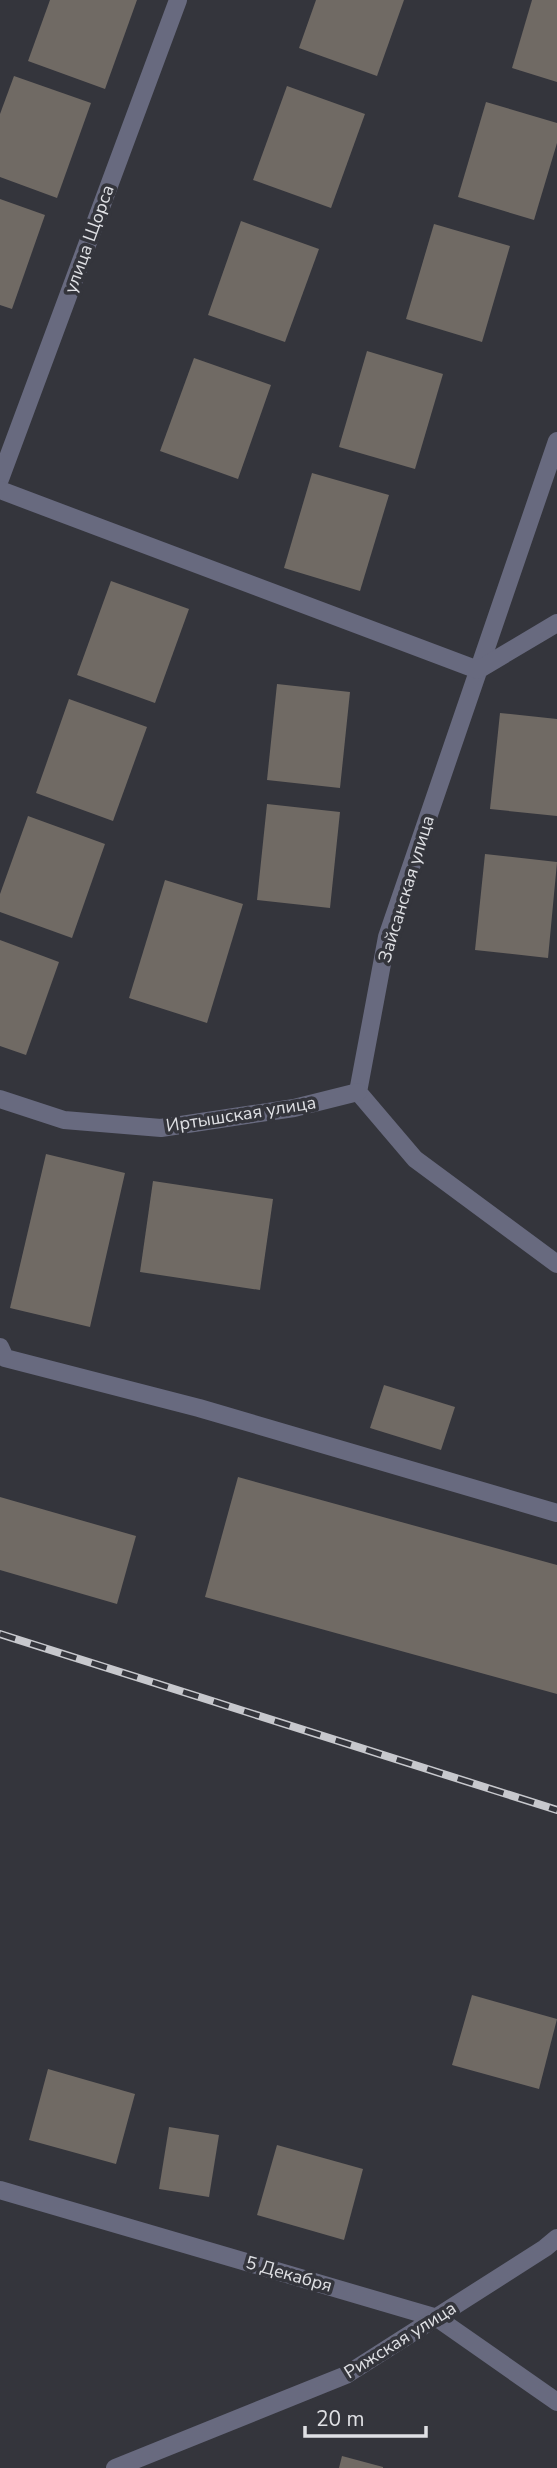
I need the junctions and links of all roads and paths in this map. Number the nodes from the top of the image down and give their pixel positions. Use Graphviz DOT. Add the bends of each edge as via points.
graph roads {
  1 [pos="178,0"];
  2 [pos="557,441"];
  3 [pos="0,479"];
  4 [pos="0,490"];
  5 [pos="557,623"];
  6 [pos="478,670"];
  7 [pos="358,1092"];
  8 [pos="0,1099"];
  9 [pos="557,1264"];
  10 [pos="0,1347"];
  11 [pos="557,1513"];
  12 [pos="0,2190"];
  13 [pos="557,2238"];
  14 [pos="437,2318"];
  15 [pos="557,2402"];
  16 [pos="115,2468"];
  1 -- 3 [label="street, улица Щорса"];
  2 -- 6 [label="street, Зайсанская улица"];
  4 -- 6 [label="street"];
  5 -- 6 [label="street"];
  6 -- 7 [label="street, Зайсанская улица" via="387,937"];
  7 -- 8 [label="street, Иртышская улица" via="294,1108 161,1128 64,1120"];
  7 -- 9 [label="street" via="415,1159"];
  10 -- 11 [label="street" via="5,1358 200,1408"];
  12 -- 14 [label="street, 5 Декабря"];
  13 -- 14 [label="street, Рижская улица"];
  14 -- 15 [label="street, 5 Декабря"];
  14 -- 16 [label="street, Рижская улица" via="346,2375"];
}
